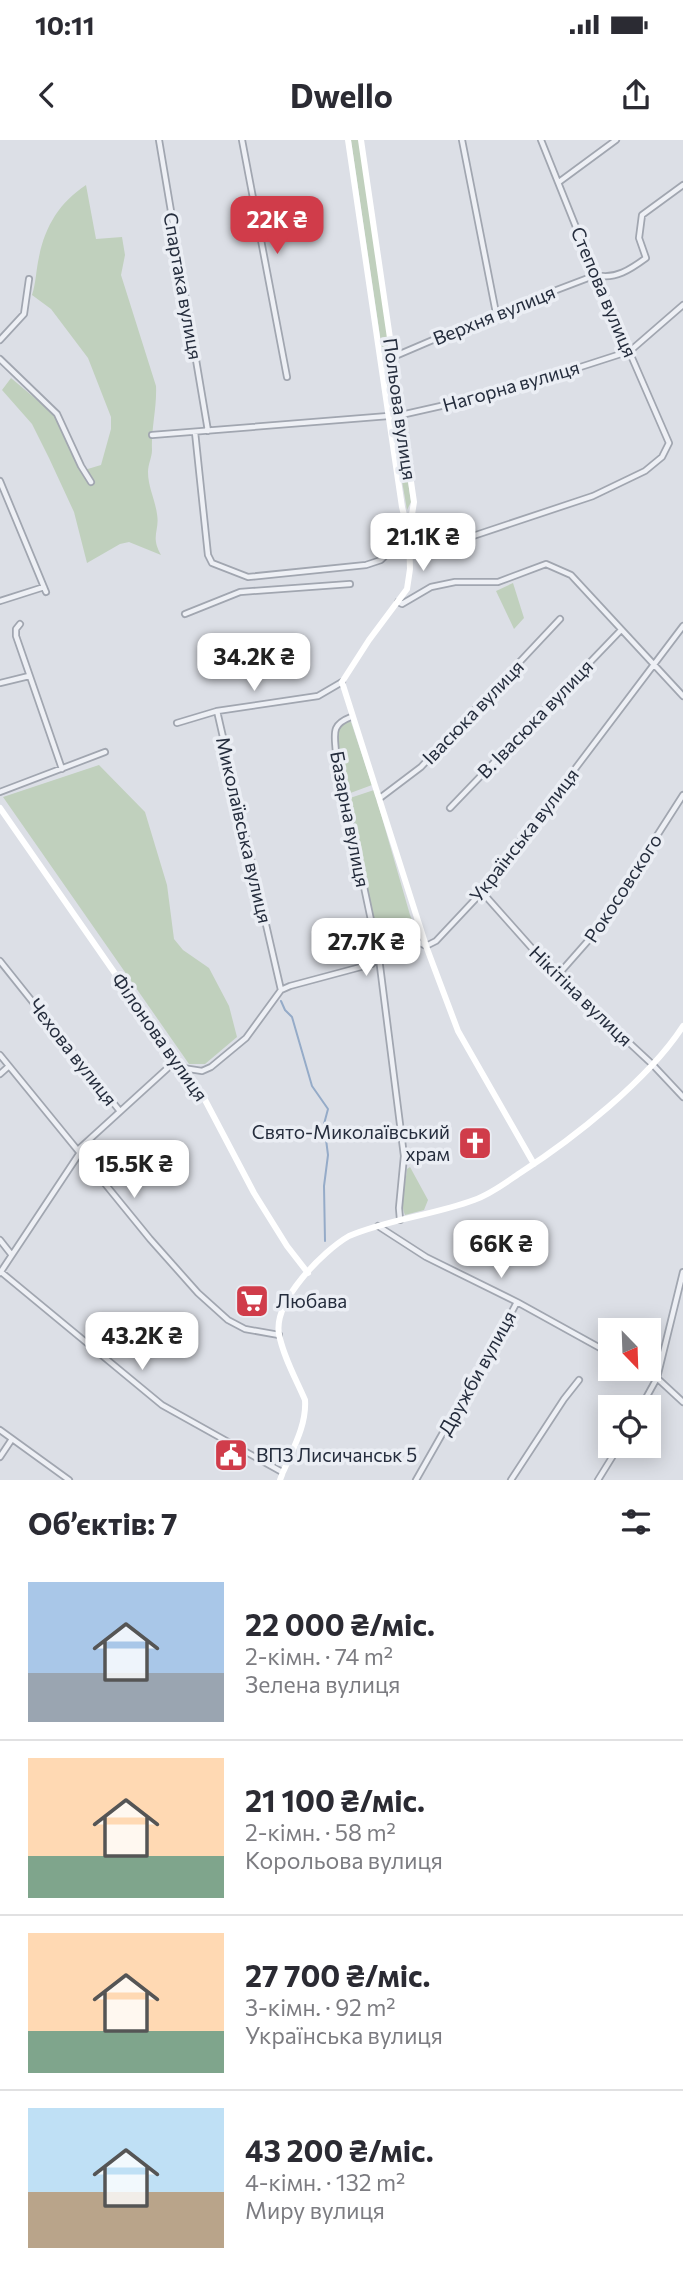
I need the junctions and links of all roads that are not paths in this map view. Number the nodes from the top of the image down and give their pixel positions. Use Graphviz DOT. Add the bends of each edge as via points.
graph roads {
  1 [pos="159,140"];
  2 [pos="242,140"];
  3 [pos="348,140"];
  4 [pos="361,140"];
  5 [pos="462,140"];
  6 [pos="541,140"];
  7 [pos="616,140"];
  8 [pos="559,182"];
  9 [pos="683,185"];
  10 [pos="596,275"];
  11 [pos="29,279"];
  12 [pos="683,305"];
  13 [pos="496,313"];
  14 [pos="0,340"];
  15 [pos="630,351"];
  16 [pos="393,356"];
  17 [pos="0,359"];
  18 [pos="287,377"];
  19 [pos="401,415"];
  20 [pos="388,416"];
  21 [pos="208,431"];
  22 [pos="195,432"];
  23 [pos="152,435"];
  24 [pos="0,481"];
  25 [pos="91,482"];
  26 [pos="409,533"];
  27 [pos="410,551"];
  28 [pos="350,584"];
  29 [pos="0,601"];
  30 [pos="398,602"];
  31 [pos="185,614"];
  32 [pos="560,619"];
  33 [pos="20,624"];
  34 [pos="683,625"];
  35 [pos="621,630"];
  36 [pos="653,666"];
  37 [pos="29,676"];
  38 [pos="342,682"];
  39 [pos="0,683"];
  40 [pos="683,696"];
  41 [pos="217,711"];
  42 [pos="351,717"];
  43 [pos="177,723"];
  44 [pos="105,752"];
  45 [pos="62,769"];
  46 [pos="0,792"];
  47 [pos="683,795"];
  48 [pos="380,798"];
  49 [pos="0,808"];
  50 [pos="450,808"];
  51 [pos="482,892"];
  52 [pos="426,946"];
  53 [pos="379,958"];
  54 [pos="0,961"];
  55 [pos="557,976"];
  56 [pos="281,990"];
  57 [pos="683,1026"];
  58 [pos="0,1055"];
  59 [pos="652,1064"];
  60 [pos="9,1066"];
  61 [pos="183,1069"];
  62 [pos="0,1074"];
  63 [pos="683,1097"];
  64 [pos="119,1110"];
  65 [pos="79,1154"];
  66 [pos="534,1164"];
  67 [pos="400,1221"];
  68 [pos="378,1226"];
  69 [pos="0,1240"];
  70 [pos="11,1254"];
  71 [pos="683,1272"];
  72 [pos="0,1273"];
  73 [pos="308,1273"];
  74 [pos="517,1302"];
  75 [pos="279,1335"];
  76 [pos="598,1347"];
  77 [pos="662,1358"];
  78 [pos="579,1380"];
  79 [pos="660,1381"];
  80 [pos="683,1402"];
  81 [pos="0,1430"];
  82 [pos="12,1439"];
  83 [pos="0,1457"];
  84 [pos="612,1458"];
  85 [pos="282,1472"];
  86 [pos="69,1480"];
  87 [pos="280,1480"];
  88 [pos="416,1480"];
  89 [pos="511,1480"];
  90 [pos="598,1480"];
  1 -- 21 [label="street, Спартака вулиця"];
  2 -- 18 [label="street"];
  3 -- 20 [label="main road, Польова вулиця"];
  4 -- 16 [label="main road, Польова вулиця"];
  5 -- 13 [label="street"];
  6 -- 8 [label="street, Степова вулиця"];
  7 -- 8 [label="street"];
  8 -- 10 [label="street, Степова вулиця"];
  9 -- 10 [label="street, Верхня вулиця" via="642,215 639,238 646,258 617,275"];
  10 -- 13 [label="street, Верхня вулиця"];
  10 -- 15 [label="street, Степова вулиця"];
  11 -- 14 [label="street" via="24,314"];
  12 -- 15 [label="street, Нагорна вулиця"];
  13 -- 16 [label="street, Верхня вулиця"];
  15 -- 19 [label="street, Нагорна вулиця" via="503,392"];
  15 -- 27 [label="street, Степова вулиця" via="669,443 662,457 645,471 593,496 467,538 429,543"];
  16 -- 19 [label="main road, Польова вулиця"];
  17 -- 25 [label="street" via="57,414"];
  19 -- 20 [label="street, Нагорна вулиця"];
  19 -- 26 [label="main road, Польова вулиця" via="414,502"];
  20 -- 21 [label="street, Нагорна вулиця"];
  20 -- 26 [label="main road, Польова вулиця"];
  21 -- 22 [label="street, Нагорна вулиця"];
  22 -- 23 [label="street, Нагорна вулиця"];
  22 -- 27 [label="street" via="212,563 248,577 366,565 382,560 393,548"];
  24 -- 29 [label="street" via="45,590"];
  26 -- 27 [label="main road"];
  27 -- 30 [label="main road" via="407,589"];
  28 -- 31 [label="street" via="240,592"];
  30 -- 35 [label="street" via="408,602 431,587 498,582 546,564 573,577"];
  30 -- 38 [label="main road"];
  32 -- 48 [label="street, Івасюка вулиця" via="421,767"];
  33 -- 37 [label="street" via="16,636"];
  34 -- 36 [label="street, Українська вулиця"];
  35 -- 36 [label="street"];
  35 -- 50 [label="street, В. Івасюка вулиця"];
  36 -- 40 [label="street"];
  36 -- 51 [label="street, Українська вулиця"];
  37 -- 39 [label="street"];
  37 -- 45 [label="street"];
  38 -- 41 [label="street" via="318,696"];
  38 -- 42 [label="main road, Базарна вулиця"];
  41 -- 43 [label="street"];
  41 -- 56 [label="street, Миколаївська вулиця"];
  42 -- 48 [label="main road, Базарна вулиця"];
  42 -- 53 [label="street, Базарна вулиця" via="335,727 336,754"];
  44 -- 45 [label="street"];
  45 -- 46 [label="street"];
  47 -- 55 [label="street, Рокосовского" via="594,934"];
  48 -- 52 [label="main road, Базарна вулиця"];
  49 -- 61 [label="main road, Філонова вулиця"];
  51 -- 52 [label="street, Українська вулиця"];
  51 -- 55 [label="street, Нікітіна вулиця"];
  52 -- 53 [label="street" via="396,944"];
  52 -- 66 [label="main road, Базарна вулиця" via="458,1031"];
  53 -- 56 [label="street" via="372,964"];
  53 -- 67 [label="street, Базарна вулиця" via="404,1156"];
  54 -- 64 [label="street, Чехова вулиця"];
  55 -- 59 [label="street, Нікітіна вулиця"];
  56 -- 61 [label="street" via="246,1038 211,1067"];
  57 -- 59 [label="main road"];
  58 -- 60 [label="street"];
  59 -- 63 [label="street, Нікітіна вулиця"];
  59 -- 66 [label="main road" via="580,1130"];
  60 -- 62 [label="street"];
  60 -- 65 [label="street"];
  61 -- 64 [label="street" via="170,1066"];
  61 -- 73 [label="main road, Філонова вулиця" via="287,1246"];
  64 -- 65 [label="street"];
  65 -- 70 [label="street"];
  65 -- 75 [label="street" via="198,1293 245,1329"];
  66 -- 67 [label="main road" via="475,1200"];
  67 -- 68 [label="main road"];
  68 -- 73 [label="main road" via="341,1240"];
  68 -- 74 [label="street" via="426,1257"];
  69 -- 70 [label="street"];
  70 -- 72 [label="street"];
  71 -- 77 [label="street"];
  72 -- 85 [label="street" via="162,1405"];
  73 -- 75 [label="main road" via="286,1301 279,1316"];
  74 -- 76 [label="street"];
  74 -- 88 [label="street, Дружби вулиця" via="462,1407"];
  75 -- 85 [label="main road" via="306,1408"];
  78 -- 89 [label="street"];
  79 -- 80 [label="street"];
  81 -- 82 [label="street"];
  82 -- 83 [label="street"];
  82 -- 86 [label="street"];
  84 -- 90 [label="street"];
  85 -- 87 [label="main road"];
}
